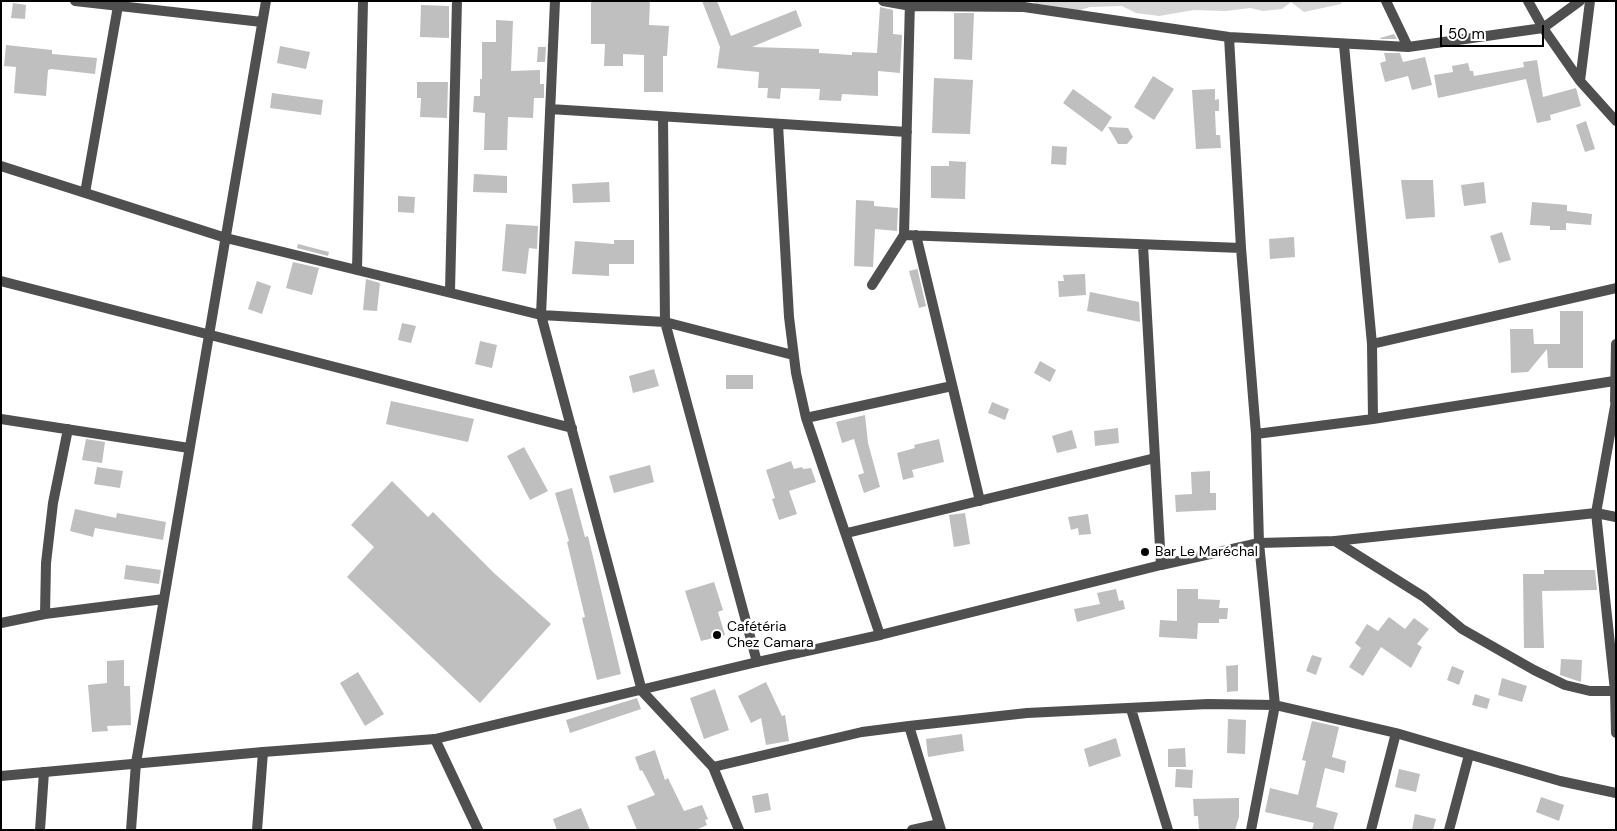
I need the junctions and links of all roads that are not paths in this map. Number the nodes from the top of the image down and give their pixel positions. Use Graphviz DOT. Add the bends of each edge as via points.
graph roads {
  1 [pos="75,1"];
  2 [pos="266,1"];
  3 [pos="363,1"];
  4 [pos="457,1"];
  5 [pos="555,1"];
  6 [pos="883,1"];
  7 [pos="1386,1"];
  8 [pos="1528,1"];
  9 [pos="1580,1"];
  10 [pos="1590,1"];
  11 [pos="910,4"];
  12 [pos="1024,4"];
  13 [pos="118,6"];
  14 [pos="262,22"];
  15 [pos="1543,28"];
  16 [pos="1229,37"];
  17 [pos="1344,45"];
  18 [pos="1408,47"];
  19 [pos="1580,80"];
  20 [pos="550,110"];
  21 [pos="663,117"];
  22 [pos="1616,121"];
  23 [pos="778,124"];
  24 [pos="907,132"];
  25 [pos="1,166"];
  26 [pos="85,193"];
  27 [pos="904,235"];
  28 [pos="916,236"];
  29 [pos="226,238"];
  30 [pos="1143,245"];
  31 [pos="1241,248"];
  32 [pos="357,270"];
  33 [pos="1,281"];
  34 [pos="872,285"];
  35 [pos="1616,288"];
  36 [pos="450,292"];
  37 [pos="541,315"];
  38 [pos="665,322"];
  39 [pos="208,334"];
  40 [pos="1372,344"];
  41 [pos="1616,344"];
  42 [pos="793,355"];
  43 [pos="1614,381"];
  44 [pos="952,386"];
  45 [pos="1615,401"];
  46 [pos="806,418"];
  47 [pos="1,419"];
  48 [pos="1373,419"];
  49 [pos="572,428"];
  50 [pos="68,429"];
  51 [pos="1256,434"];
  52 [pos="189,448"];
  53 [pos="1155,458"];
  54 [pos="980,501"];
  55 [pos="1596,513"];
  56 [pos="1616,517"];
  57 [pos="846,533"];
  58 [pos="1335,541"];
  59 [pos="1259,543"];
  60 [pos="1161,565"];
  61 [pos="164,599"];
  62 [pos="45,614"];
  63 [pos="1,623"];
  64 [pos="880,635"];
  65 [pos="757,662"];
  66 [pos="642,691"];
  67 [pos="1615,691"];
  68 [pos="1275,705"];
  69 [pos="1131,709"];
  70 [pos="909,726"];
  71 [pos="1396,733"];
  72 [pos="1616,733"];
  73 [pos="435,739"];
  74 [pos="263,752"];
  75 [pos="1469,755"];
  76 [pos="136,763"];
  77 [pos="713,767"];
  78 [pos="44,772"];
  79 [pos="1,776"];
  80 [pos="1616,794"];
  81 [pos="940,827"];
  82 [pos="40,830"];
  83 [pos="131,830"];
  84 [pos="257,830"];
  85 [pos="478,830"];
  86 [pos="739,830"];
  87 [pos="912,830"];
  88 [pos="1168,830"];
  89 [pos="1251,830"];
  90 [pos="1371,830"];
  91 [pos="1449,830"];
  1 -- 13 [label="street"];
  2 -- 14 [label="street"];
  3 -- 32 [label="street"];
  4 -- 36 [label="street"];
  5 -- 20 [label="street"];
  6 -- 11 [label="street"];
  7 -- 18 [label="street"];
  8 -- 15 [label="street"];
  9 -- 15 [label="street"];
  10 -- 19 [label="street"];
  11 -- 12 [label="street"];
  11 -- 24 [label="street"];
  12 -- 16 [label="street"];
  13 -- 14 [label="street"];
  13 -- 26 [label="street"];
  14 -- 29 [label="street"];
  15 -- 18 [label="street"];
  15 -- 19 [label="street"];
  16 -- 17 [label="street"];
  16 -- 31 [label="street"];
  17 -- 18 [label="street"];
  17 -- 40 [label="street"];
  19 -- 22 [label="street"];
  20 -- 21 [label="street"];
  20 -- 37 [label="street"];
  21 -- 23 [label="street"];
  21 -- 38 [label="street"];
  23 -- 24 [label="street"];
  23 -- 42 [label="street"];
  24 -- 27 [label="street"];
  25 -- 26 [label="street"];
  26 -- 29 [label="street"];
  27 -- 28 [label="street"];
  27 -- 34 [label="street"];
  28 -- 30 [label="street"];
  28 -- 44 [label="street"];
  29 -- 32 [label="street"];
  29 -- 39 [label="street"];
  30 -- 31 [label="street"];
  30 -- 53 [label="street"];
  31 -- 51 [label="street"];
  32 -- 36 [label="street"];
  33 -- 39 [label="street"];
  35 -- 40 [label="street"];
  36 -- 37 [label="street"];
  37 -- 38 [label="street"];
  37 -- 49 [label="street"];
  38 -- 42 [label="street"];
  38 -- 65 [label="street"];
  39 -- 49 [label="street"];
  39 -- 52 [label="street"];
  40 -- 48 [label="street"];
  41 -- 43 [label="street"];
  42 -- 46 [label="street"];
  43 -- 45 [label="street"];
  43 -- 48 [label="street"];
  44 -- 46 [label="street"];
  44 -- 54 [label="street"];
  45 -- 55 [label="street"];
  46 -- 57 [label="street"];
  47 -- 50 [label="street"];
  48 -- 51 [label="street"];
  49 -- 66 [label="street"];
  50 -- 52 [label="street"];
  50 -- 62 [label="street" via="53,503 46,563"];
  51 -- 59 [label="street"];
  52 -- 61 [label="street"];
  53 -- 54 [label="street"];
  53 -- 60 [label="street"];
  54 -- 57 [label="street"];
  55 -- 56 [label="street"];
  55 -- 58 [label="street"];
  55 -- 67 [label="street"];
  57 -- 64 [label="street"];
  58 -- 59 [label="street"];
  58 -- 67 [label="street" via="1424,597 1462,629 1534,670 1565,685 1590,691"];
  59 -- 60 [label="street"];
  59 -- 68 [label="street"];
  60 -- 64 [label="street"];
  61 -- 62 [label="street"];
  61 -- 76 [label="street"];
  62 -- 63 [label="street"];
  64 -- 65 [label="street"];
  65 -- 66 [label="street"];
  66 -- 73 [label="street"];
  66 -- 77 [label="street"];
  67 -- 72 [label="street"];
  68 -- 69 [label="street" via="1208,704"];
  68 -- 71 [label="street"];
  68 -- 89 [label="street"];
  69 -- 70 [label="street" via="1027,713"];
  69 -- 88 [label="street"];
  70 -- 77 [label="street" via="862,732"];
  70 -- 81 [label="street"];
  71 -- 75 [label="street"];
  71 -- 90 [label="street"];
  73 -- 74 [label="street"];
  73 -- 85 [label="street"];
  74 -- 76 [label="street"];
  74 -- 84 [label="street"];
  75 -- 80 [label="street"];
  75 -- 91 [label="street"];
  76 -- 78 [label="street"];
  76 -- 83 [label="street"];
  77 -- 86 [label="street"];
  78 -- 79 [label="street"];
  78 -- 82 [label="street"];
  81 -- 87 [label="street"];
}
